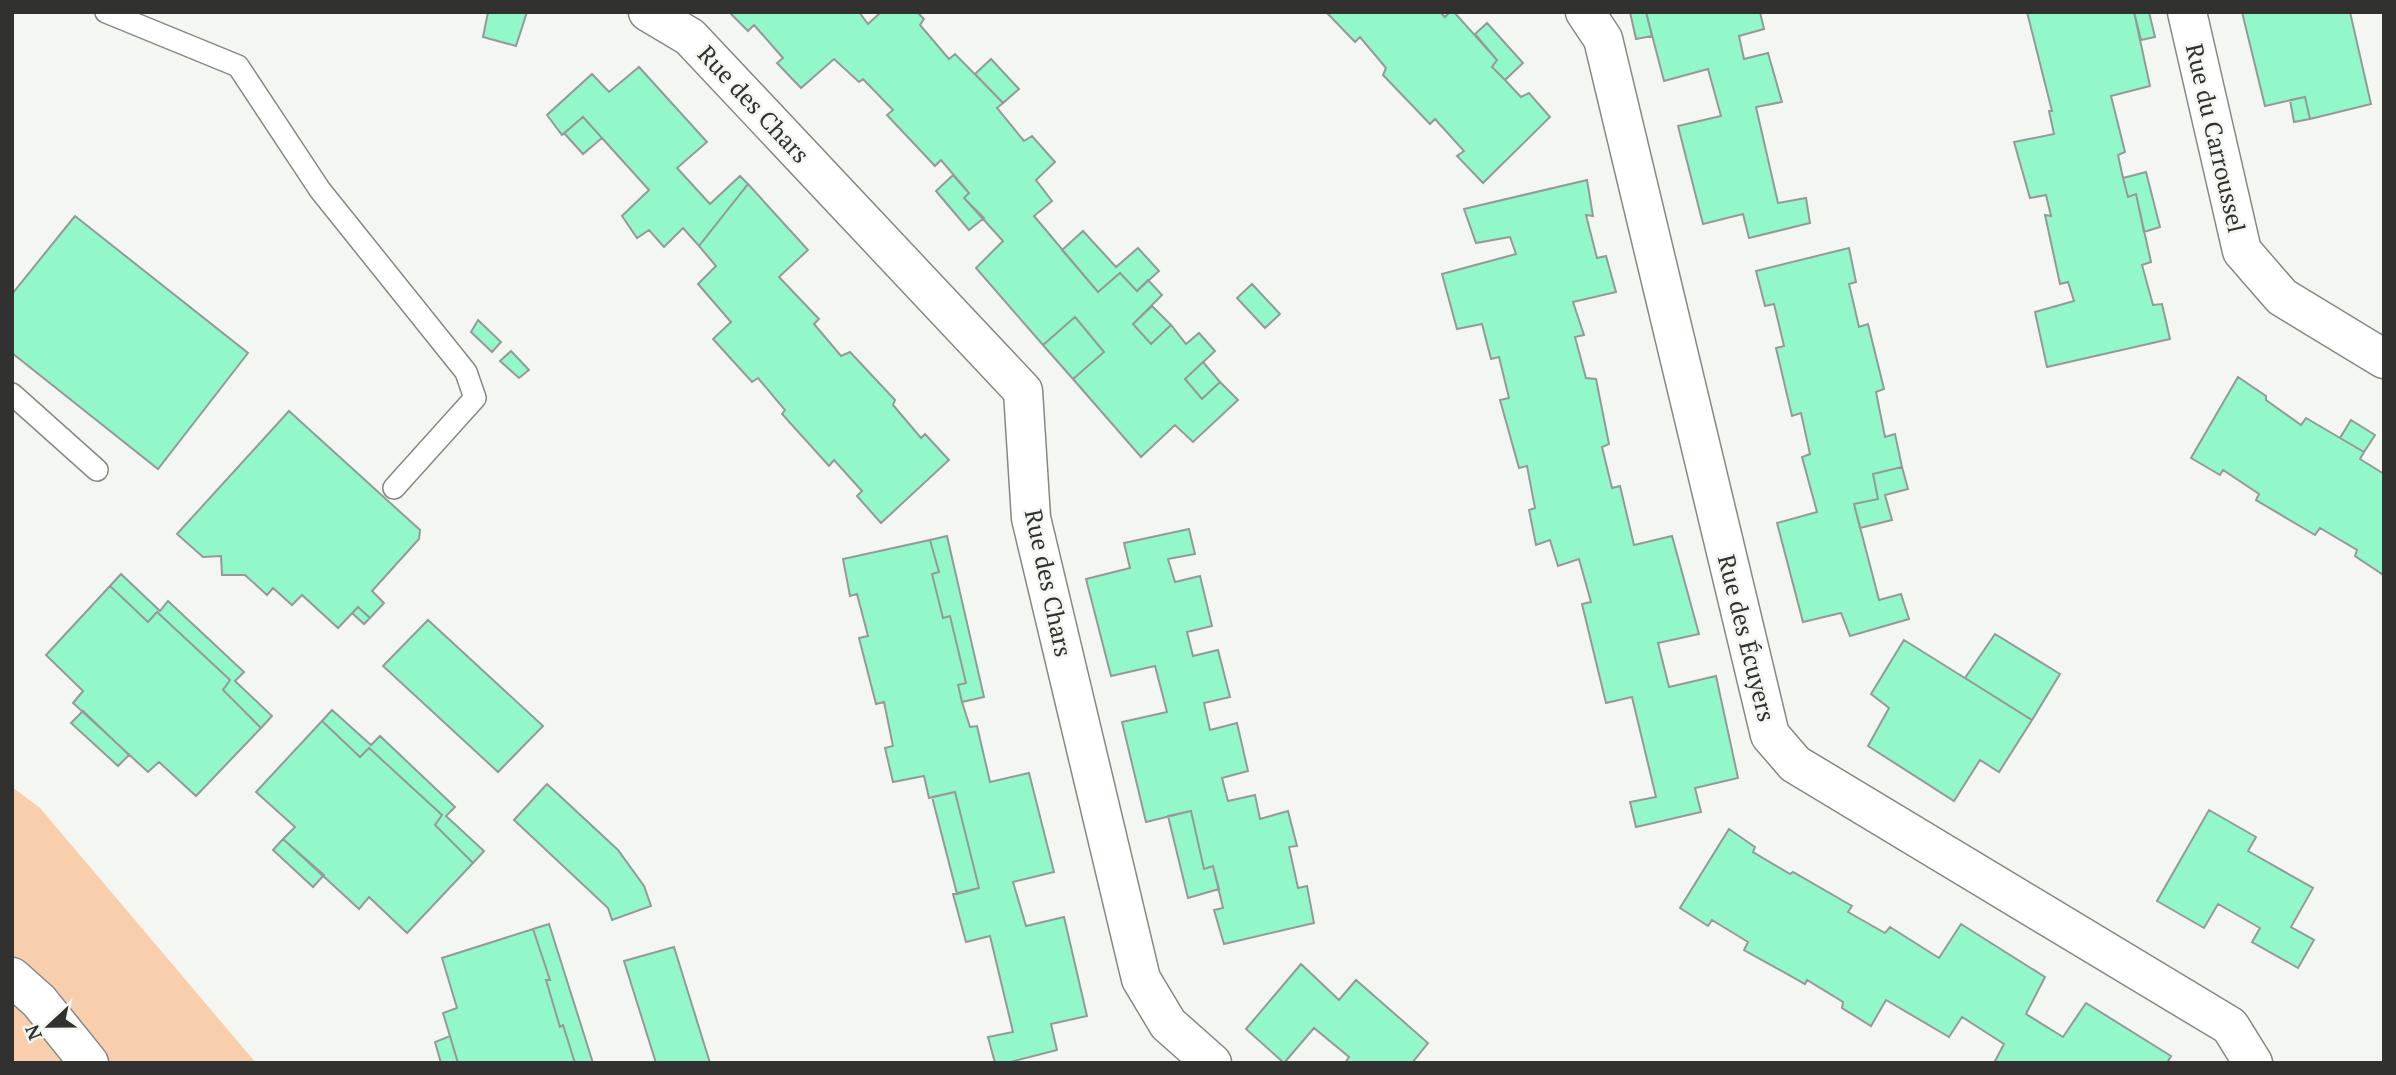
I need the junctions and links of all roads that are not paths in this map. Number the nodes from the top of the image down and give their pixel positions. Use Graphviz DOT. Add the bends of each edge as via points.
graph roads {
  1 [pos="106,12"];
  2 [pos="648,12"];
  3 [pos="1586,12"];
  4 [pos="2187,12"];
  5 [pos="2384,359"];
  6 [pos="12,394"];
  7 [pos="97,470"];
  8 [pos="394,488"];
  9 [pos="12,977"];
  10 [pos="89,1063"];
  11 [pos="1212,1063"];
  12 [pos="2253,1063"];
  1 -- 8 [label="lane" via="238,66 320,190 466,372 475,398"];
  2 -- 11 [label="street, Rue des Chars" via="690,37 1023,391 1031,518 1141,979 1168,1024"];
  3 -- 12 [label="street, Rue des Écuyers" via="1603,39 1770,735 1794,764 2230,1026"];
  4 -- 5 [label="street, Rue du Carroussel" via="2242,251 2282,297"];
  6 -- 7 [label="lane"];
  9 -- 10 [label="street" via="39,1001"];
}
